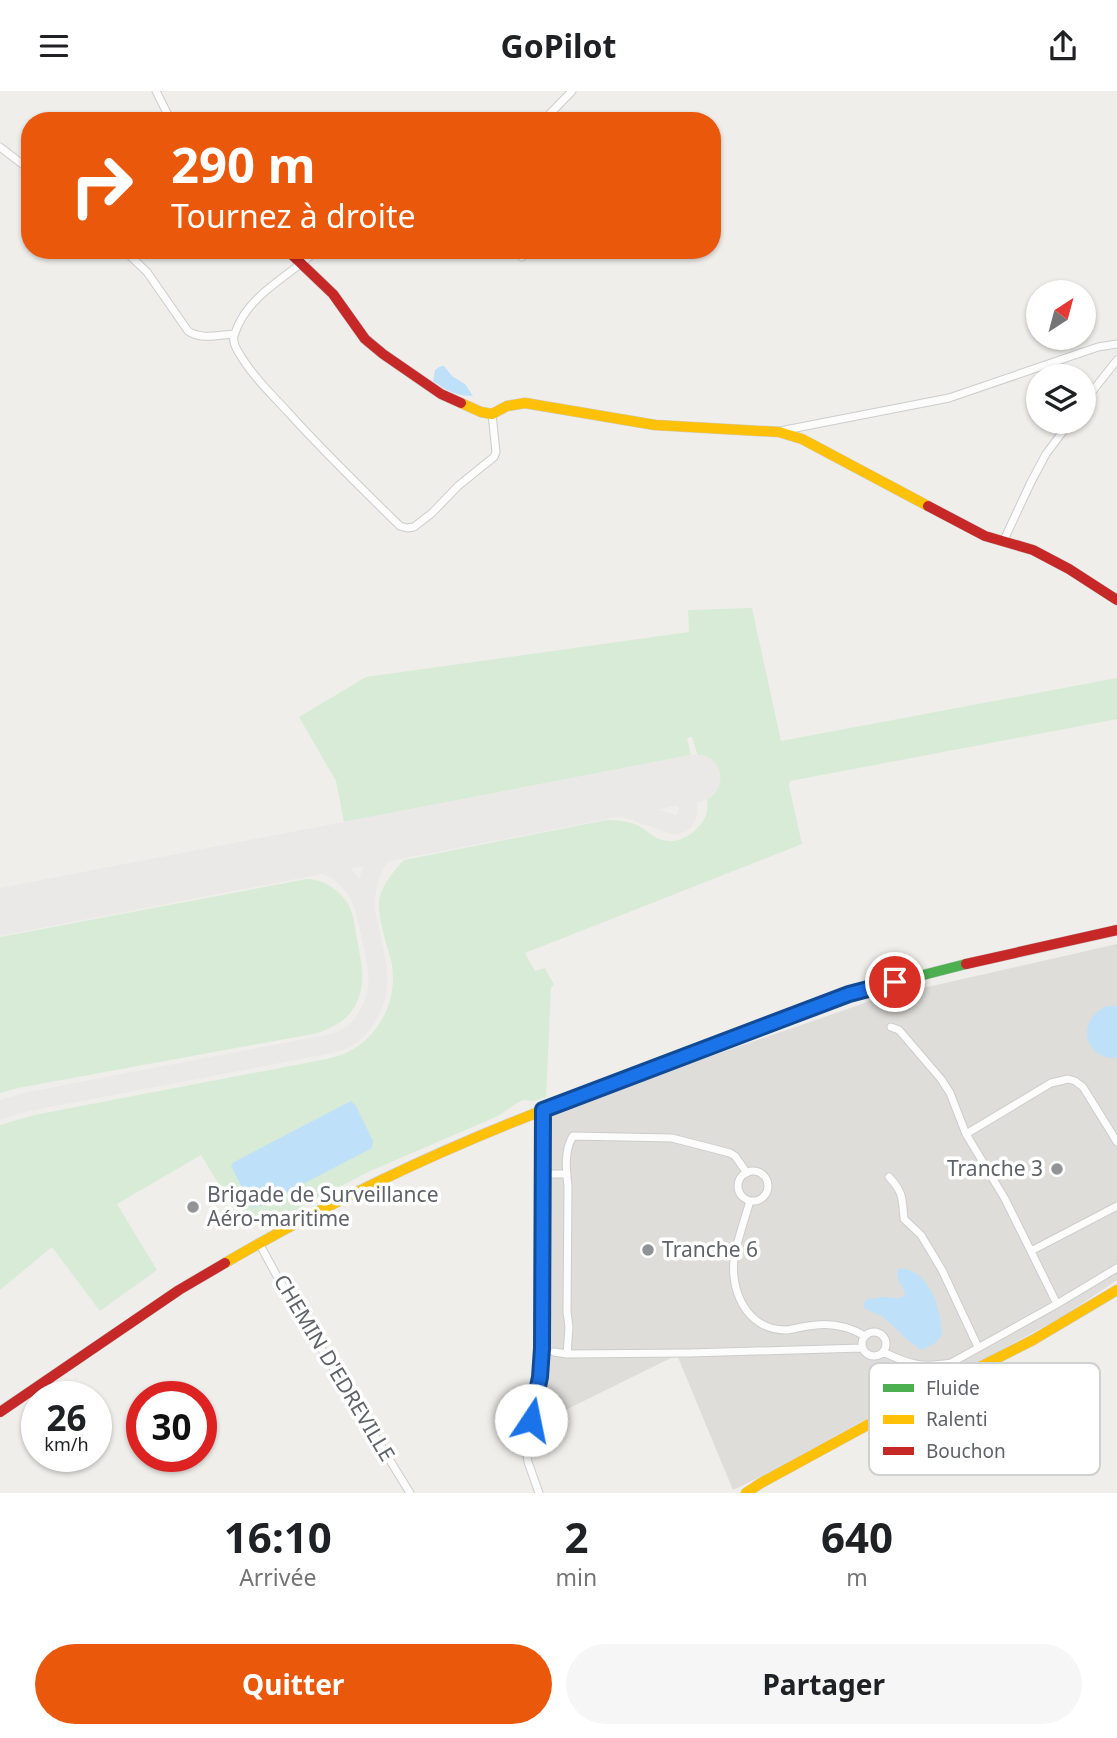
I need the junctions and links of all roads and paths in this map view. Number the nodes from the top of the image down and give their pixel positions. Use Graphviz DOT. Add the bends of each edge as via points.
graph roads {
  1 [pos="156,91"];
  2 [pos="572,91"];
  3 [pos="166,112"];
  4 [pos="552,112"];
  5 [pos="0,147"];
  6 [pos="21,163"];
  7 [pos="133,259"];
  8 [pos="297,259"];
  9 [pos="308,259"];
  10 [pos="303,264"];
  11 [pos="234,334"];
  12 [pos="1117,344"];
  13 [pos="1117,360"];
  14 [pos="1096,387"];
  15 [pos="492,414"];
  16 [pos="779,432"];
  17 [pos="1061,434"];
  18 [pos="1003,542"];
  19 [pos="1117,600"];
  20 [pos="1117,930"];
  21 [pos="891,1027"];
  22 [pos="543,1110"];
  23 [pos="967,1134"];
  24 [pos="1117,1142"];
  25 [pos="747,1173"];
  26 [pos="542,1174"];
  27 [pos="567,1174"];
  28 [pos="889,1177"];
  29 [pos="750,1201"];
  30 [pos="1117,1206"];
  31 [pos="258,1243"];
  32 [pos="1031,1251"];
  33 [pos="1117,1268"];
  34 [pos="1117,1290"];
  35 [pos="1057,1304"];
  36 [pos="865,1336"];
  37 [pos="862,1347"];
  38 [pos="978,1347"];
  39 [pos="554,1352"];
  40 [pos="883,1352"];
  41 [pos="568,1354"];
  42 [pos="906,1363"];
  43 [pos="951,1363"];
  44 [pos="988,1363"];
  45 [pos="0,1412"];
  46 [pos="869,1424"];
  47 [pos="410,1493"];
  48 [pos="539,1493"];
  49 [pos="746,1493"];
  1 -- 3 [label="street"];
  2 -- 4 [label="street"];
  5 -- 6 [label="street"];
  7 -- 11 [label="street" via="188,331 195,336"];
  8 -- 10 [label="street"];
  9 -- 10 [label="street"];
  10 -- 11 [label="street" via="265,291"];
  10 -- 15 [label="street" via="383,354 441,394"];
  11 -- 15 [label="street" via="239,353 267,389 312,439 407,529 432,513 494,457"];
  12 -- 16 [label="street" via="950,398"];
  13 -- 14 [label="street"];
  15 -- 16 [label="street" via="525,403 655,425"];
  16 -- 18 [label="street" via="802,439"];
  17 -- 18 [label="street" via="1046,454"];
  18 -- 19 [label="street" via="1069,569"];
  20 -- 22 [label="street" via="849,994"];
  21 -- 23 [label="street" via="899,1030 941,1079"];
  22 -- 26 [label="street"];
  22 -- 31 [label="street" via="352,1193"];
  23 -- 24 [label="street" via="1051,1083 1068,1079 1083,1087"];
  23 -- 32 [label="street"];
  25 -- 27 [label="street" via="730,1153 672,1138 577,1135 568,1144"];
  25 -- 29 [label="street" via="738,1188"];
  25 -- 29 [label="street" via="760,1174 767,1184 764,1196"];
  26 -- 27 [label="street"];
  26 -- 48 [label="street" via="542,1348 527,1437 528,1462"];
  27 -- 41 [label="street"];
  28 -- 38 [label="street" via="902,1196 904,1219 921,1235 942,1270"];
  29 -- 36 [label="street" via="735,1254 743,1308 758,1322 777,1329 838,1324"];
  30 -- 32 [label="street"];
  31 -- 45 [label="street" via="179,1290"];
  31 -- 47 [label="street, CHEMIN D'EDREVILLE"];
  32 -- 35 [label="street"];
  33 -- 35 [label="street"];
  34 -- 44 [label="street"];
  35 -- 38 [label="street"];
  36 -- 37 [label="street"];
  36 -- 40 [label="street" via="880,1334 886,1343"];
  37 -- 40 [label="street" via="873,1356"];
  37 -- 41 [label="street"];
  38 -- 43 [label="street"];
  39 -- 41 [label="street"];
  40 -- 42 [label="street"];
  46 -- 49 [label="street"];
}
